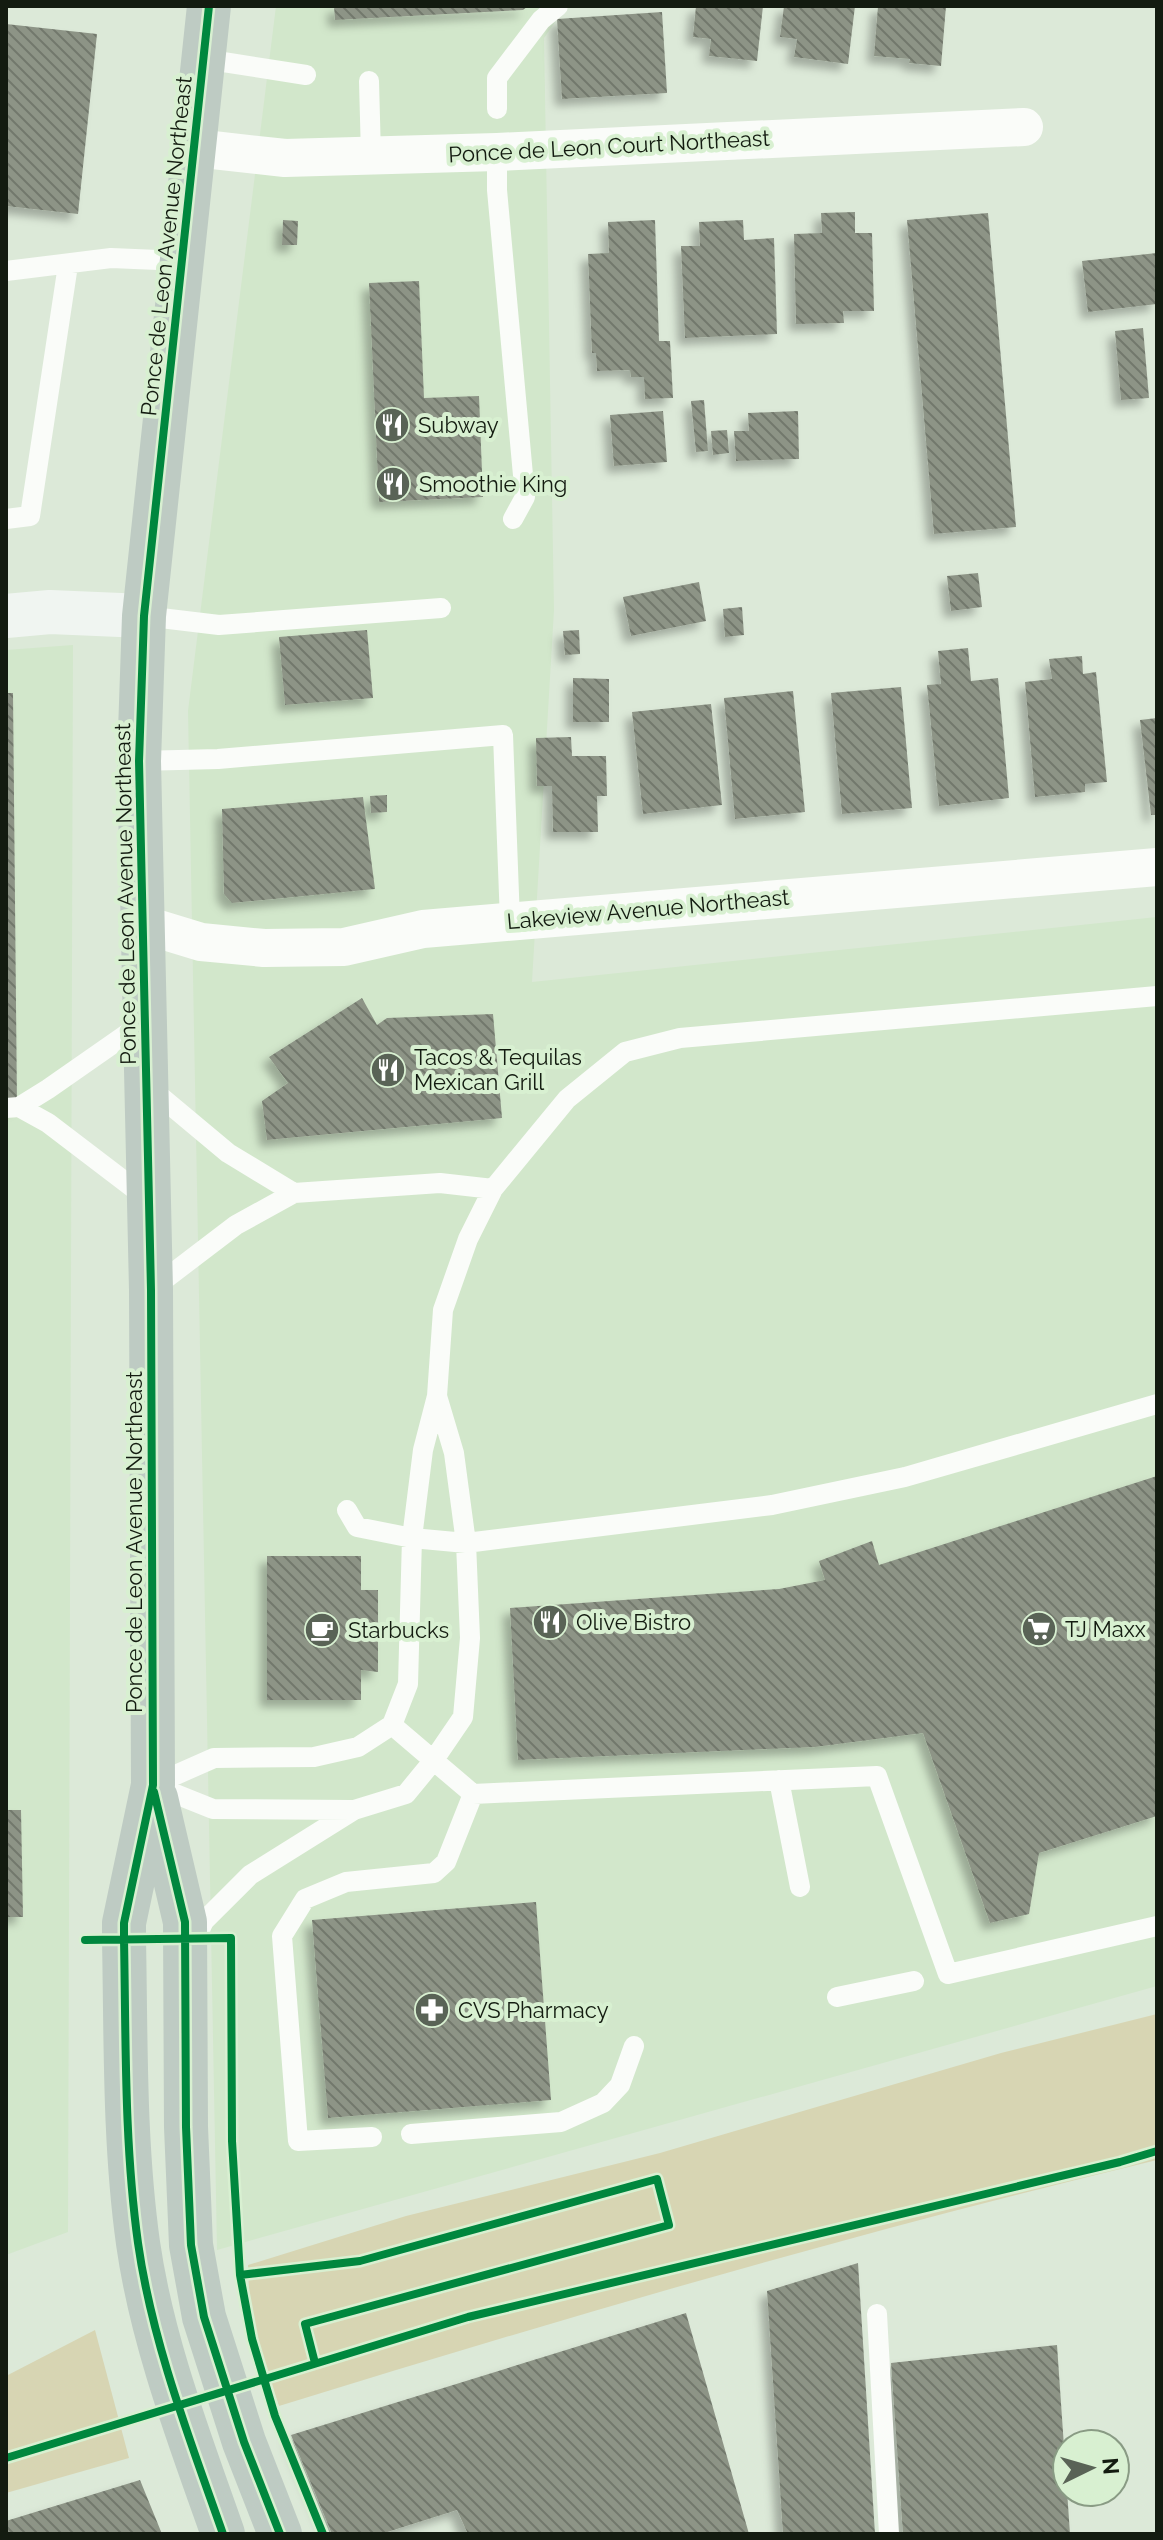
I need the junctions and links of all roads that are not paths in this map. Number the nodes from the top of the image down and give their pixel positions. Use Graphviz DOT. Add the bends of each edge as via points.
graph roads {
  1 [pos="209,6"];
  2 [pos="558,6"];
  3 [pos="204,59"];
  4 [pos="306,75"];
  5 [pos="369,81"];
  6 [pos="497,109"];
  7 [pos="1024,127"];
  8 [pos="195,148"];
  9 [pos="497,152"];
  10 [pos="371,156"];
  11 [pos="182,261"];
  12 [pos="68,265"];
  13 [pos="6,271"];
  14 [pos="6,519"];
  15 [pos="513,519"];
  16 [pos="441,608"];
  17 [pos="6,616"];
  18 [pos="144,616"];
  19 [pos="139,761"];
  20 [pos="1157,867"];
  21 [pos="510,921"];
  22 [pos="142,924"];
  23 [pos="1157,996"];
  24 [pos="145,1021"];
  25 [pos="146,1084"];
  26 [pos="12,1108"];
  27 [pos="493,1189"];
  28 [pos="294,1193"];
  29 [pos="149,1201"];
  30 [pos="151,1290"];
  31 [pos="437,1396"];
  32 [pos="1157,1404"];
  33 [pos="347,1510"];
  34 [pos="412,1538"];
  35 [pos="466,1543"];
  36 [pos="392,1725"];
  37 [pos="433,1761"];
  38 [pos="779,1780"];
  39 [pos="153,1785"];
  40 [pos="473,1794"];
  41 [pos="354,1810"];
  42 [pos="800,1887"];
  43 [pos="1157,1926"];
  44 [pos="185,1956"];
  45 [pos="914,1981"];
  46 [pos="837,1997"];
  47 [pos="634,2046"];
  48 [pos="411,2134"];
  49 [pos="372,2137"];
  50 [pos="877,2314"];
  51 [pos="223,2534"];
  52 [pos="280,2534"];
  53 [pos="889,2534"];
  1 -- 3 [label="highway, Ponce de Leon Avenue Northeast"];
  2 -- 6 [label="lane" via="497,78"];
  3 -- 4 [label="lane"];
  3 -- 8 [label="highway, Ponce de Leon Avenue Northeast"];
  5 -- 10 [label="lane"];
  7 -- 9 [label="street, Ponce de Leon Court Northeast"];
  8 -- 10 [label="street, Ponce de Leon Court Northeast" via="285,158"];
  8 -- 11 [label="highway, Ponce de Leon Avenue Northeast"];
  9 -- 10 [label="street, Ponce de Leon Court Northeast"];
  9 -- 15 [label="lane" via="525,497"];
  11 -- 12 [label="lane" via="111,258"];
  11 -- 18 [label="highway, Ponce de Leon Avenue Northeast"];
  12 -- 13 [label="lane"];
  12 -- 14 [label="lane" via="30,516"];
  16 -- 18 [label="lane" via="219,625"];
  17 -- 18 [label="street"];
  18 -- 19 [label="highway, Ponce de Leon Avenue Northeast"];
  19 -- 21 [label="lane" via="503,735"];
  19 -- 22 [label="highway, Ponce de Leon Avenue Northeast"];
  20 -- 21 [label="street, Lakeview Avenue Northeast"];
  21 -- 22 [label="street, Lakeview Avenue Northeast" via="423,929 344,947 264,948 201,942"];
  22 -- 24 [label="highway, Ponce de Leon Avenue Northeast"];
  23 -- 27 [label="lane" via="680,1038 625,1052 567,1099"];
  24 -- 25 [label="highway, Ponce de Leon Avenue Northeast"];
  24 -- 26 [label="lane"];
  25 -- 28 [label="lane" via="228,1153"];
  25 -- 29 [label="highway, Ponce de Leon Avenue Northeast"];
  26 -- 29 [label="lane" via="48,1123"];
  27 -- 28 [label="lane" via="440,1183"];
  27 -- 31 [label="lane" via="468,1239 443,1310"];
  28 -- 30 [label="lane" via="236,1225"];
  29 -- 30 [label="highway, Ponce de Leon Avenue Northeast"];
  30 -- 39 [label="highway, Ponce de Leon Avenue Northeast"];
  31 -- 34 [label="lane" via="423,1450"];
  31 -- 35 [label="lane" via="454,1453"];
  32 -- 35 [label="lane" via="905,1477 772,1505"];
  33 -- 34 [label="lane" via="357,1527"];
  34 -- 35 [label="lane"];
  34 -- 36 [label="lane" via="408,1684"];
  35 -- 37 [label="lane" via="470,1638 463,1717"];
  36 -- 37 [label="lane"];
  36 -- 39 [label="lane" via="358,1747 314,1757 214,1758"];
  37 -- 40 [label="lane"];
  37 -- 41 [label="lane" via="406,1794"];
  38 -- 40 [label="lane"];
  38 -- 42 [label="lane"];
  38 -- 43 [label="lane" via="877,1776 948,1974"];
  39 -- 41 [label="lane" via="213,1809"];
  39 -- 44 [label="highway, Ponce de Leon Avenue Northeast" via="185,1922"];
  39 -- 51 [label="highway, Ponce de Leon Avenue Northeast" via="124,1923 129,2154 138,2244 152,2311"];
  40 -- 49 [label="lane" via="446,1862 434,1873 346,1882 305,1899 282,1936 298,2141"];
  41 -- 44 [label="lane" via="250,1875 204,1921"];
  44 -- 52 [label="highway, Ponce de Leon Avenue Northeast" via="191,2245 204,2317"];
  45 -- 46 [label="lane"];
  47 -- 48 [label="lane" via="620,2085 603,2103 561,2122"];
  50 -- 53 [label="lane"];
}
